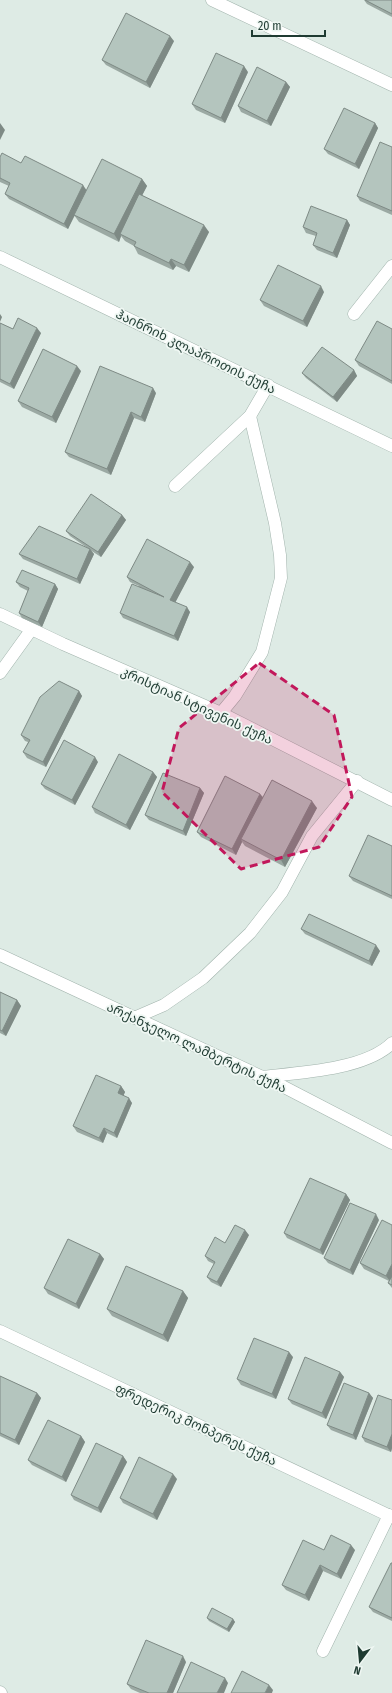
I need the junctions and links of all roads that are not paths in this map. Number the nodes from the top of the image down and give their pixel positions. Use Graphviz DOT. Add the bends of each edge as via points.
graph roads {
  1 [pos="212,0"];
  2 [pos="392,85"];
  3 [pos="0,257"];
  4 [pos="392,266"];
  5 [pos="354,314"];
  6 [pos="268,386"];
  7 [pos="250,416"];
  8 [pos="392,446"];
  9 [pos="175,486"];
  10 [pos="0,614"];
  11 [pos="31,630"];
  12 [pos="0,673"];
  13 [pos="221,713"];
  14 [pos="357,781"];
  15 [pos="392,800"];
  16 [pos="0,955"];
  17 [pos="134,1018"];
  18 [pos="392,1043"];
  19 [pos="261,1077"];
  20 [pos="392,1143"];
  21 [pos="0,1331"];
  22 [pos="390,1516"];
  23 [pos="322,1650"];
  1 -- 2 [label="street"];
  3 -- 6 [label="street, ჰაინრიხ კლაპროთის ქუჩა"];
  4 -- 5 [label="street"];
  6 -- 7 [label="street"];
  6 -- 8 [label="street, ჰაინრიხ კლაპროთის ქუჩა"];
  7 -- 9 [label="street"];
  7 -- 13 [label="street" via="275,523 281,578 262,652 235,696"];
  10 -- 11 [label="street, კრისტიან სტივენის ქუჩა"];
  11 -- 12 [label="street"];
  11 -- 13 [label="street, კრისტიან სტივენის ქუჩა"];
  13 -- 14 [label="street, კრისტიან სტივენის ქუჩა"];
  14 -- 15 [label="street, კრისტიან სტივენის ქუჩა"];
  14 -- 17 [label="street" via="312,836 282,892 250,933 203,978 164,1005"];
  16 -- 17 [label="street, არქანჯელო ლამბერტის ქუჩა"];
  17 -- 19 [label="street, არქანჯელო ლამბერტის ქუჩა"];
  18 -- 19 [label="street" via="366,1058 336,1068"];
  19 -- 20 [label="street, არქანჯელო ლამბერტის ქუჩა"];
  21 -- 22 [label="street, ფრედერიკ მონპერეს ქუჩა"];
  22 -- 23 [label="street"];
}
